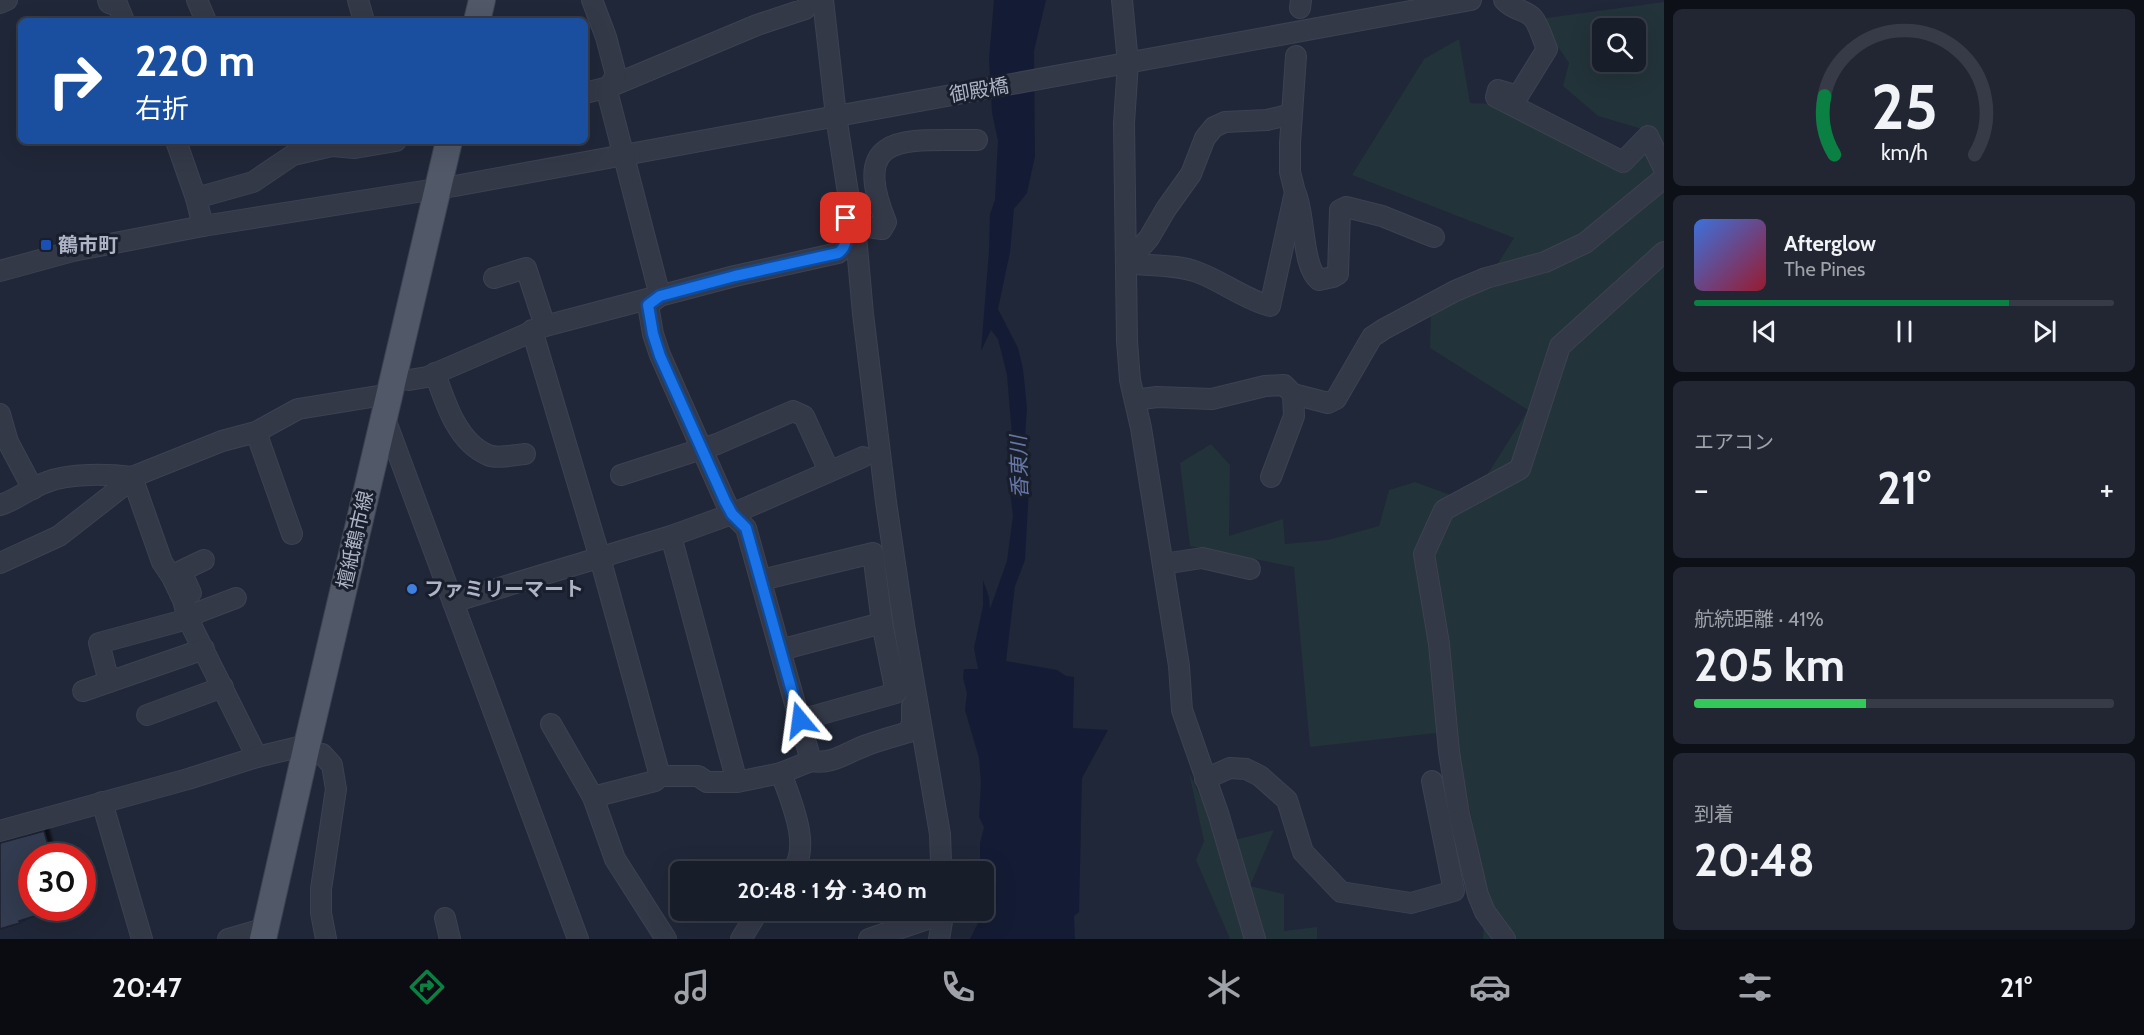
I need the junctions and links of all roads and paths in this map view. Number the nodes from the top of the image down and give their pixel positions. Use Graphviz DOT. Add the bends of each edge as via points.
graph roads {
  1 [pos="7,0"];
  2 [pos="197,0"];
  3 [pos="358,0"];
  4 [pos="482,0"];
  5 [pos="496,0"];
  6 [pos="592,0"];
  7 [pos="809,0"];
  8 [pos="823,0"];
  9 [pos="1122,0"];
  10 [pos="1471,0"];
  11 [pos="1504,0"];
  12 [pos="0,3"];
  13 [pos="205,18"];
  14 [pos="363,18"];
  15 [pos="478,18"];
  16 [pos="492,18"];
  17 [pos="1296,56"];
  18 [pos="1122,64"];
  19 [pos="609,87"];
  20 [pos="588,92"];
  21 [pos="1292,114"];
  22 [pos="838,115"];
  23 [pos="977,140"];
  24 [pos="177,144"];
  25 [pos="379,144"];
  26 [pos="449,144"];
  27 [pos="464,144"];
  28 [pos="623,155"];
  29 [pos="1664,169"];
  30 [pos="1664,178"];
  31 [pos="447,188"];
  32 [pos="1295,192"];
  33 [pos="196,198"];
  34 [pos="853,219"];
  35 [pos="203,226"];
  36 [pos="1434,237"];
  37 [pos="1664,252"];
  38 [pos="1126,260"];
  39 [pos="0,271"];
  40 [pos="494,278"];
  41 [pos="660,296"];
  42 [pos="538,328"];
  43 [pos="435,373"];
  44 [pos="1293,394"];
  45 [pos="394,397"];
  46 [pos="1135,400"];
  47 [pos="0,414"];
  48 [pos="256,432"];
  49 [pos="4,444"];
  50 [pos="394,444"];
  51 [pos="702,448"];
  52 [pos="525,454"];
  53 [pos="863,457"];
  54 [pos="829,471"];
  55 [pos="621,475"];
  56 [pos="132,477"];
  57 [pos="1271,477"];
  58 [pos="33,489"];
  59 [pos="0,505"];
  60 [pos="732,514"];
  61 [pos="292,534"];
  62 [pos="671,536"];
  63 [pos="600,558"];
  64 [pos="204,560"];
  65 [pos="0,563"];
  66 [pos="1163,564"];
  67 [pos="1250,569"];
  68 [pos="761,580"];
  69 [pos="236,598"];
  70 [pos="453,602"];
  71 [pos="194,616"];
  72 [pos="882,623"];
  73 [pos="204,649"];
  74 [pos="780,650"];
  75 [pos="109,682"];
  76 [pos="223,687"];
  77 [pos="83,692"];
  78 [pos="917,698"];
  79 [pos="147,715"];
  80 [pos="800,720"];
  81 [pos="551,724"];
  82 [pos="314,750"];
  83 [pos="257,757"];
  84 [pos="812,761"];
  85 [pos="782,773"];
  86 [pos="660,776"];
  87 [pos="1205,780"];
  88 [pos="1432,781"];
  89 [pos="737,783"];
  90 [pos="592,797"];
  91 [pos="102,802"];
  92 [pos="0,831"];
  93 [pos="797,861"];
  94 [pos="942,861"];
  95 [pos="445,918"];
  96 [pos="752,921"];
  97 [pos="921,921"];
  98 [pos="942,921"];
  99 [pos="270,935"];
  100 [pos="142,939"];
  101 [pos="228,939"];
  102 [pos="326,939"];
  103 [pos="450,939"];
  104 [pos="578,939"];
  105 [pos="666,939"];
  106 [pos="741,939"];
  107 [pos="869,939"];
  108 [pos="939,939"];
  109 [pos="1255,939"];
  110 [pos="1505,939"];
  1 -- 12 [label="street"];
  2 -- 13 [label="street"];
  3 -- 14 [label="street"];
  4 -- 15 [label="main road"];
  5 -- 16 [label="main road"];
  6 -- 19 [label="street" via="616,75"];
  7 -- 19 [label="street" via="805,9"];
  8 -- 22 [label="street"];
  9 -- 18 [label="street"];
  10 -- 18 [label="street, 御殿橋"];
  11 -- 29 [label="street" via="1511,8 1533,18 1547,49 1518,96 1498,90 1496,97 1623,162 1648,136"];
  17 -- 21 [label="street"];
  18 -- 22 [label="street, 御殿橋"];
  18 -- 38 [label="street"];
  19 -- 20 [label="street"];
  19 -- 28 [label="street"];
  21 -- 32 [label="street" via="1290,172"];
  21 -- 38 [label="street" via="1225,122 1214,127 1205,138 1191,174 1149,238"];
  22 -- 28 [label="street, 御殿橋"];
  22 -- 34 [label="street"];
  23 -- 34 [label="street" via="904,142 886,149 876,161 873,174 886,222 882,230"];
  24 -- 33 [label="street"];
  25 -- 33 [label="street" via="356,148 332,146 293,155 254,182"];
  26 -- 31 [label="main road, 檀紙鶴市線"];
  27 -- 31 [label="main road, 檀紙鶴市線"];
  28 -- 31 [label="street, 御殿橋"];
  28 -- 41 [label="street"];
  30 -- 44 [label="street" via="1585,243 1545,262 1455,291 1372,337 1336,399 1328,403"];
  31 -- 35 [label="street, 御殿橋"];
  31 -- 45 [label="main road, 檀紙鶴市線"];
  32 -- 36 [label="street" via="1300,202 1305,248 1319,280 1338,274 1340,210 1346,207 1382,216"];
  32 -- 38 [label="street" via="1270,306 1195,271"];
  33 -- 35 [label="street"];
  34 -- 41 [label="street" via="846,218 846,244 838,253"];
  34 -- 78 [label="street" via="886,502"];
  35 -- 39 [label="street, 御殿橋" via="73,251"];
  37 -- 110 [label="street" via="1560,346 1520,469 1444,510 1424,554 1459,814 1478,895"];
  38 -- 46 [label="street" via="1128,351"];
  40 -- 42 [label="street" via="526,268"];
  41 -- 42 [label="street"];
  41 -- 51 [label="street" via="648,305 653,334"];
  42 -- 43 [label="street"];
  42 -- 63 [label="street"];
  43 -- 45 [label="street"];
  43 -- 52 [label="street" via="469,443 489,456"];
  44 -- 46 [label="street" via="1284,385 1212,399"];
  44 -- 57 [label="street" via="1294,417"];
  45 -- 48 [label="street" via="298,409"];
  45 -- 50 [label="main road, 檀紙鶴市線"];
  45 -- 50 [label="street"];
  45 -- 82 [label="main road, 檀紙鶴市線"];
  46 -- 66 [label="street"];
  47 -- 49 [label="street"];
  48 -- 56 [label="street" via="222,441"];
  48 -- 61 [label="street"];
  49 -- 58 [label="street"];
  50 -- 70 [label="street"];
  50 -- 82 [label="main road, 檀紙鶴市線"];
  51 -- 54 [label="street" via="793,411 804,416"];
  51 -- 55 [label="street"];
  51 -- 60 [label="street"];
  53 -- 54 [label="street"];
  54 -- 60 [label="street"];
  56 -- 58 [label="street" via="85,476 48,481"];
  56 -- 65 [label="street" via="58,536"];
  56 -- 71 [label="street" via="162,562"];
  58 -- 59 [label="street"];
  60 -- 62 [label="street"];
  60 -- 68 [label="street" via="746,528"];
  62 -- 63 [label="street"];
  62 -- 89 [label="street"];
  63 -- 70 [label="street"];
  63 -- 86 [label="street"];
  64 -- 71 [label="street" via="182,571"];
  66 -- 67 [label="street" via="1202,558"];
  66 -- 87 [label="street" via="1182,710"];
  68 -- 72 [label="street" via="873,553"];
  68 -- 74 [label="street"];
  69 -- 71 [label="street"];
  70 -- 104 [label="street"];
  71 -- 73 [label="street"];
  71 -- 75 [label="street" via="99,643"];
  72 -- 74 [label="street"];
  72 -- 80 [label="street" via="896,693"];
  73 -- 75 [label="street"];
  73 -- 76 [label="street"];
  74 -- 80 [label="street"];
  75 -- 77 [label="street"];
  76 -- 79 [label="street"];
  76 -- 83 [label="street"];
  78 -- 84 [label="street" via="912,704 909,732 862,746 831,761"];
  78 -- 94 [label="street"];
  80 -- 84 [label="street"];
  81 -- 90 [label="street"];
  82 -- 83 [label="street"];
  82 -- 99 [label="main road, 檀紙鶴市線"];
  82 -- 102 [label="street" via="332,765 336,789 321,889"];
  83 -- 91 [label="street"];
  84 -- 85 [label="street"];
  85 -- 89 [label="street"];
  85 -- 93 [label="street" via="799,827"];
  86 -- 89 [label="street" via="698,776 707,782"];
  86 -- 90 [label="street" via="655,781"];
  87 -- 88 [label="street" via="1230,768 1246,769 1260,776 1287,800 1303,852 1341,892 1411,903 1454,891"];
  87 -- 109 [label="street"];
  90 -- 105 [label="street" via="615,859"];
  91 -- 92 [label="street"];
  91 -- 100 [label="street"];
  95 -- 103 [label="street"];
  96 -- 106 [label="street"];
  97 -- 107 [label="street"];
  98 -- 108 [label="street"];
  99 -- 101 [label="street"];
}
